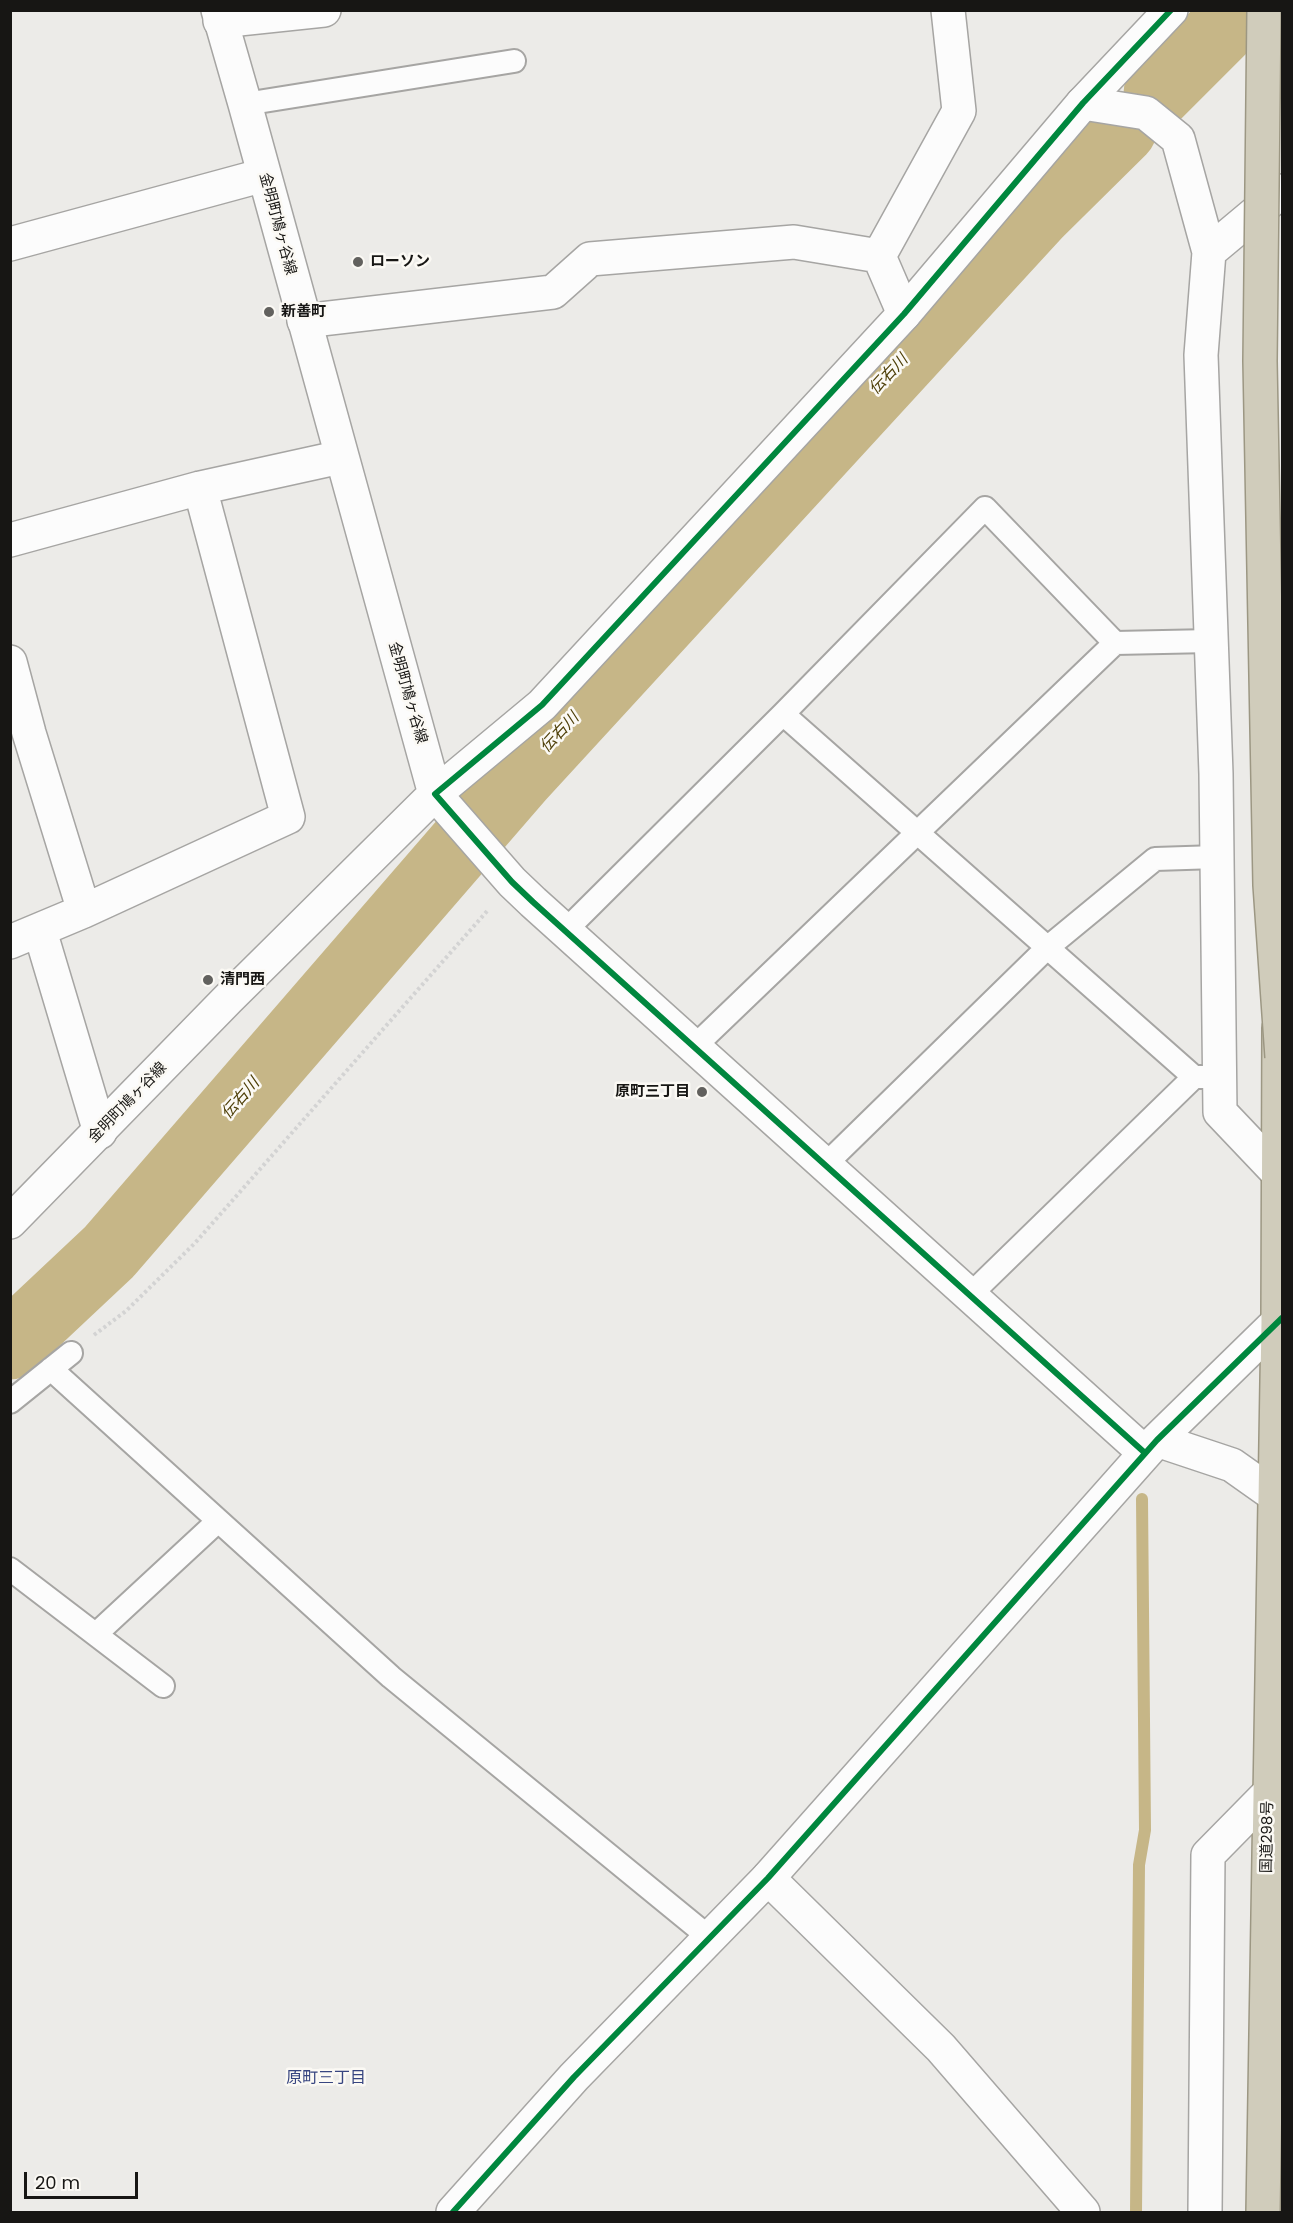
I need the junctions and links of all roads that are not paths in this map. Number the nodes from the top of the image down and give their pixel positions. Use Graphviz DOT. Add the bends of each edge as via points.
graph roads {
  1 [pos="324,10"];
  2 [pos="948,10"];
  3 [pos="1172,10"];
  4 [pos="1264,10"];
  5 [pos="219,16"];
  6 [pos="514,61"];
  7 [pos="1083,103"];
  8 [pos="245,104"];
  9 [pos="264,175"];
  10 [pos="1282,191"];
  11 [pos="10,244"];
  12 [pos="1209,252"];
  13 [pos="879,255"];
  14 [pos="904,314"];
  15 [pos="304,321"];
  16 [pos="341,457"];
  17 [pos="200,488"];
  18 [pos="10,540"];
  19 [pos="1211,641"];
  20 [pos="1115,643"];
  21 [pos="10,662"];
  22 [pos="1282,705"];
  23 [pos="783,714"];
  24 [pos="20,736"];
  25 [pos="435,794"];
  26 [pos="917,832"];
  27 [pos="1217,857"];
  28 [pos="84,911"];
  29 [pos="565,931"];
  30 [pos="25,936"];
  31 [pos="1047,948"];
  32 [pos="694,1047"];
  33 [pos="1282,1056"];
  34 [pos="1207,1078"];
  35 [pos="100,1132"];
  36 [pos="825,1165"];
  37 [pos="1277,1172"];
  38 [pos="10,1222"];
  39 [pos="970,1295"];
  40 [pos="1280,1320"];
  41 [pos="71,1353"];
  42 [pos="51,1369"];
  43 [pos="10,1401"];
  44 [pos="1151,1446"];
  45 [pos="1273,1494"];
  46 [pos="218,1521"];
  47 [pos="10,1569"];
  48 [pos="96,1634"];
  49 [pos="163,1686"];
  50 [pos="1269,1793"];
  51 [pos="768,1878"];
  52 [pos="710,1938"];
  53 [pos="453,2212"];
  54 [pos="1083,2212"];
  55 [pos="1205,2212"];
  56 [pos="1263,2212"];
  1 -- 5 [label="street"];
  2 -- 13 [label="street" via="959,111"];
  3 -- 7 [label="street"];
  4 -- 33 [label="highway, bridge" via="1261,373 1270,885"];
  5 -- 8 [label="street, 金明町鳩ヶ谷線"];
  6 -- 8 [label="lane"];
  7 -- 12 [label="street" via="1146,112 1178,139"];
  7 -- 14 [label="street"];
  8 -- 9 [label="street, 金明町鳩ヶ谷線"];
  9 -- 11 [label="street"];
  9 -- 15 [label="street, 金明町鳩ヶ谷線"];
  10 -- 12 [label="street"];
  12 -- 19 [label="street" via="1202,355"];
  13 -- 14 [label="street"];
  13 -- 15 [label="street" via="794,242 590,259 553,292"];
  14 -- 25 [label="street" via="542,705"];
  15 -- 16 [label="street, 金明町鳩ヶ谷線"];
  16 -- 17 [label="street"];
  16 -- 25 [label="street, 金明町鳩ヶ谷線"];
  17 -- 18 [label="street"];
  17 -- 28 [label="street" via="288,817"];
  19 -- 20 [label="lane"];
  19 -- 27 [label="street"];
  20 -- 23 [label="lane" via="985,508"];
  20 -- 26 [label="lane"];
  21 -- 24 [label="street"];
  22 -- 37 [label="highway, 国道298号"];
  23 -- 26 [label="lane"];
  23 -- 29 [label="lane"];
  24 -- 28 [label="street"];
  25 -- 29 [label="street" via="511,881"];
  25 -- 35 [label="street, 金明町鳩ヶ谷線"];
  26 -- 31 [label="lane"];
  26 -- 32 [label="lane"];
  27 -- 31 [label="lane" via="1155,859"];
  27 -- 34 [label="street"];
  28 -- 30 [label="street"];
  29 -- 32 [label="street"];
  30 -- 35 [label="street"];
  31 -- 34 [label="lane"];
  31 -- 36 [label="lane"];
  32 -- 36 [label="street"];
  34 -- 37 [label="street" via="1220,1112"];
  34 -- 39 [label="lane"];
  35 -- 38 [label="street, 金明町鳩ヶ谷線"];
  36 -- 39 [label="street"];
  37 -- 40 [label="highway, 国道298号"];
  39 -- 44 [label="street"];
  40 -- 44 [label="street"];
  40 -- 45 [label="highway, 国道298号"];
  41 -- 42 [label="lane"];
  42 -- 43 [label="lane"];
  42 -- 46 [label="lane"];
  44 -- 45 [label="street" via="1232,1465"];
  44 -- 51 [label="street"];
  45 -- 50 [label="highway, 国道298号"];
  46 -- 48 [label="lane"];
  46 -- 52 [label="lane" via="391,1677"];
  47 -- 48 [label="lane"];
  48 -- 49 [label="lane"];
  50 -- 55 [label="street" via="1208,1856"];
  50 -- 56 [label="highway, 国道298号"];
  51 -- 52 [label="street"];
  51 -- 54 [label="street" via="941,2048"];
  52 -- 53 [label="street" via="574,2077"];
}
